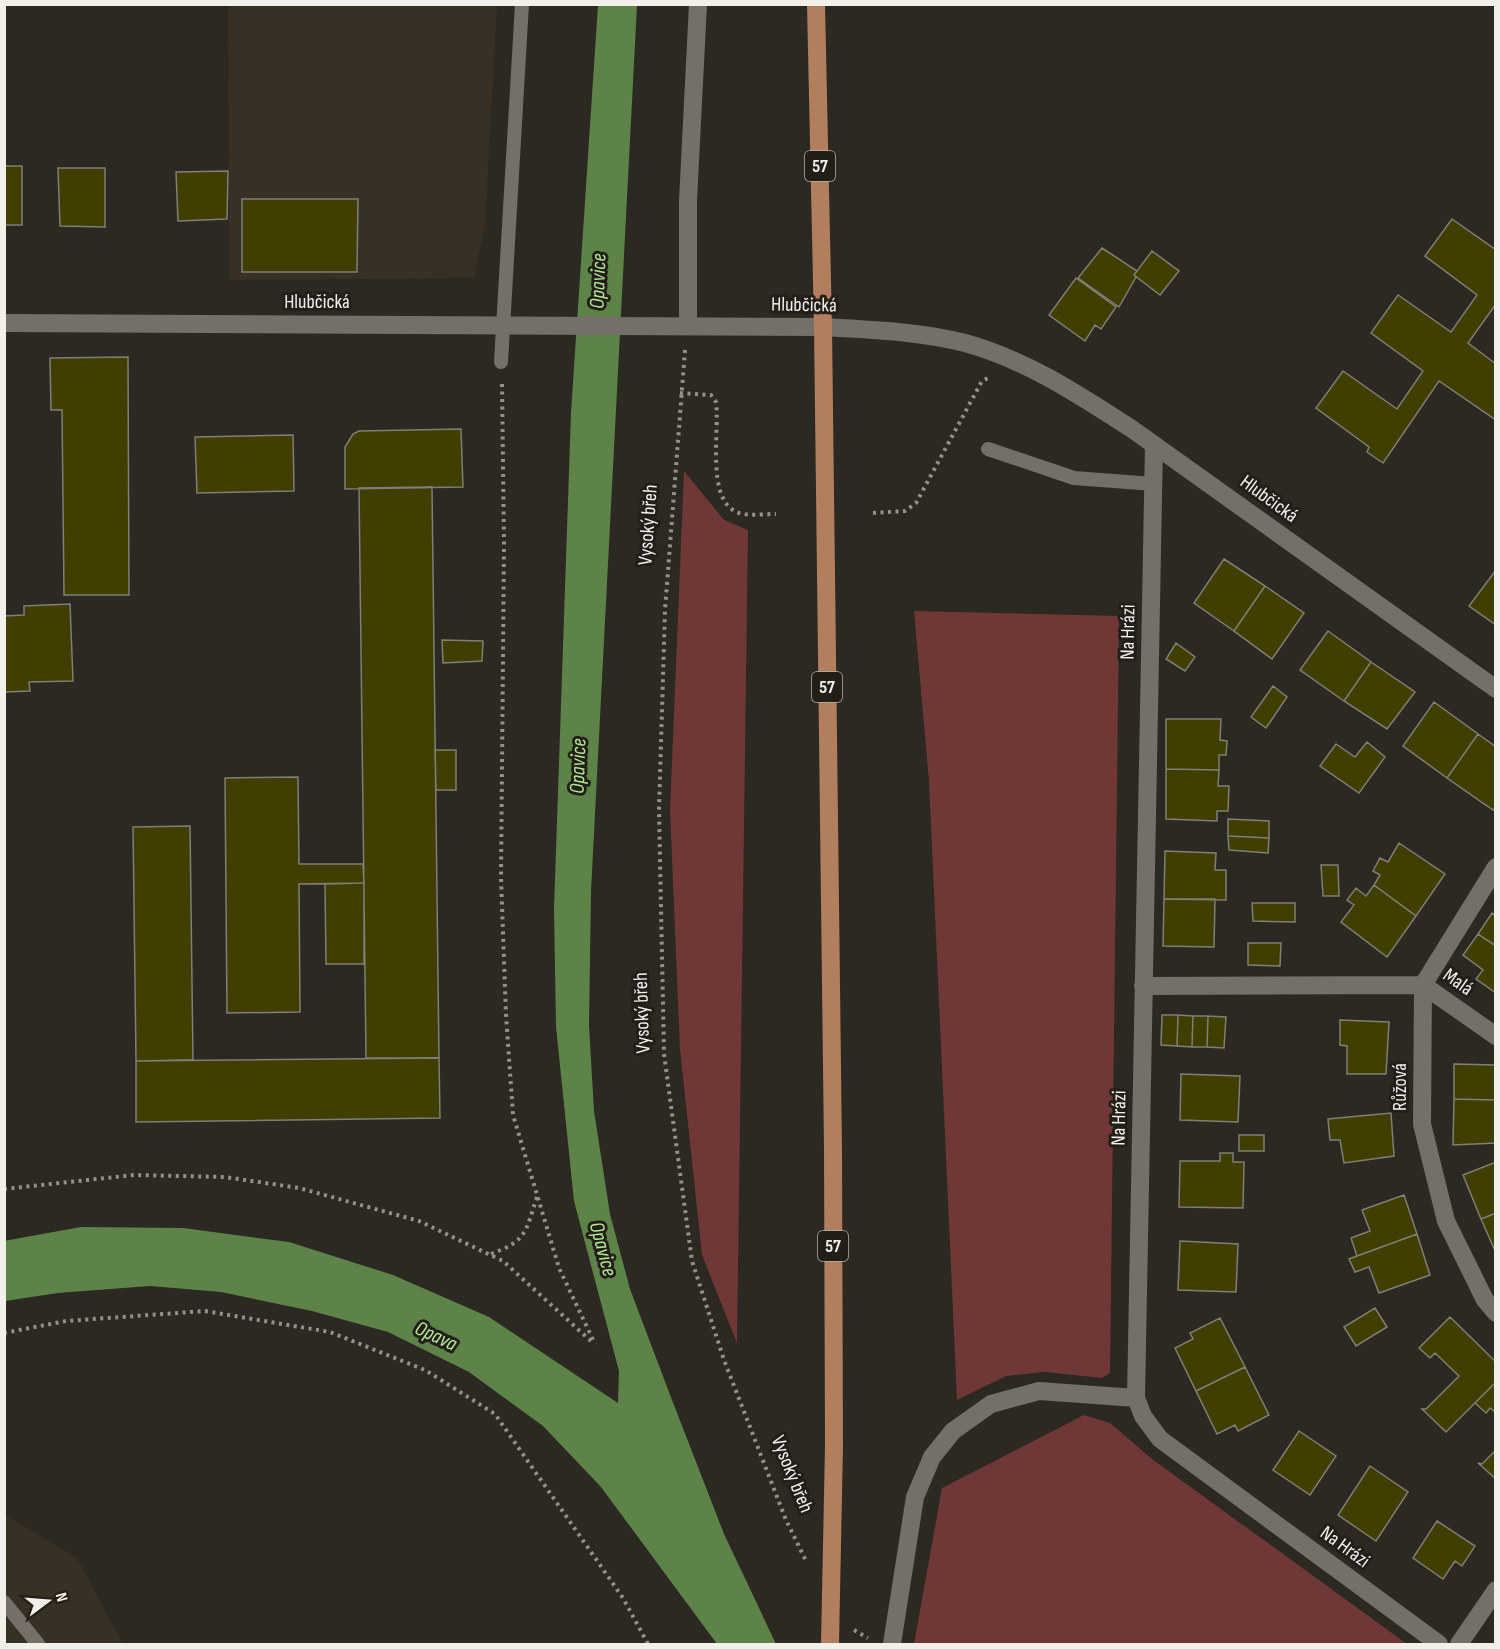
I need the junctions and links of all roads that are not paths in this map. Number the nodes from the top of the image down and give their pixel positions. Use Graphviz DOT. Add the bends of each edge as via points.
graph roads {
  1 [pos="522,4"];
  2 [pos="698,4"];
  3 [pos="816,4"];
  4 [pos="4,323"];
  5 [pos="503,325"];
  6 [pos="688,326"];
  7 [pos="823,327"];
  8 [pos="501,362"];
  9 [pos="1154,445"];
  10 [pos="988,449"];
  11 [pos="1154,484"];
  12 [pos="1496,689"];
  13 [pos="1496,867"];
  14 [pos="1423,985"];
  15 [pos="1143,986"];
  16 [pos="1496,1036"];
  17 [pos="1496,1312"];
  18 [pos="1136,1398"];
  19 [pos="1496,1590"];
  20 [pos="4,1602"];
  21 [pos="38,1644"];
  22 [pos="831,1644"];
  23 [pos="892,1644"];
  24 [pos="1439,1644"];
  25 [pos="1459,1644"];
  1 -- 5 [label="lane"];
  2 -- 6 [label="street" via="688,201"];
  3 -- 7 [label="main road, 57"];
  4 -- 5 [label="street, Hlubčická"];
  5 -- 6 [label="street, Hlubčická"];
  5 -- 8 [label="lane"];
  6 -- 7 [label="street, Hlubčická"];
  7 -- 9 [label="street, Hlubčická" via="926,335 987,350 1070,389"];
  7 -- 22 [label="main road, 57" via="834,1445"];
  9 -- 11 [label="street, Na Hrázi"];
  9 -- 12 [label="street, Hlubčická"];
  10 -- 11 [label="lane" via="1074,478"];
  11 -- 15 [label="street, Na Hrázi"];
  13 -- 14 [label="street"];
  14 -- 15 [label="street"];
  14 -- 16 [label="street, Malá"];
  14 -- 17 [label="street, Růžová" via="1422,1124 1446,1221 1485,1300"];
  15 -- 18 [label="street, Na Hrázi"];
  18 -- 23 [label="street" via="1039,1391 991,1404 953,1431 932,1457 915,1497"];
  18 -- 24 [label="street, Na Hrázi" via="1143,1416 1160,1439"];
  19 -- 25 [label="street"];
  20 -- 21 [label="lane"];
}
